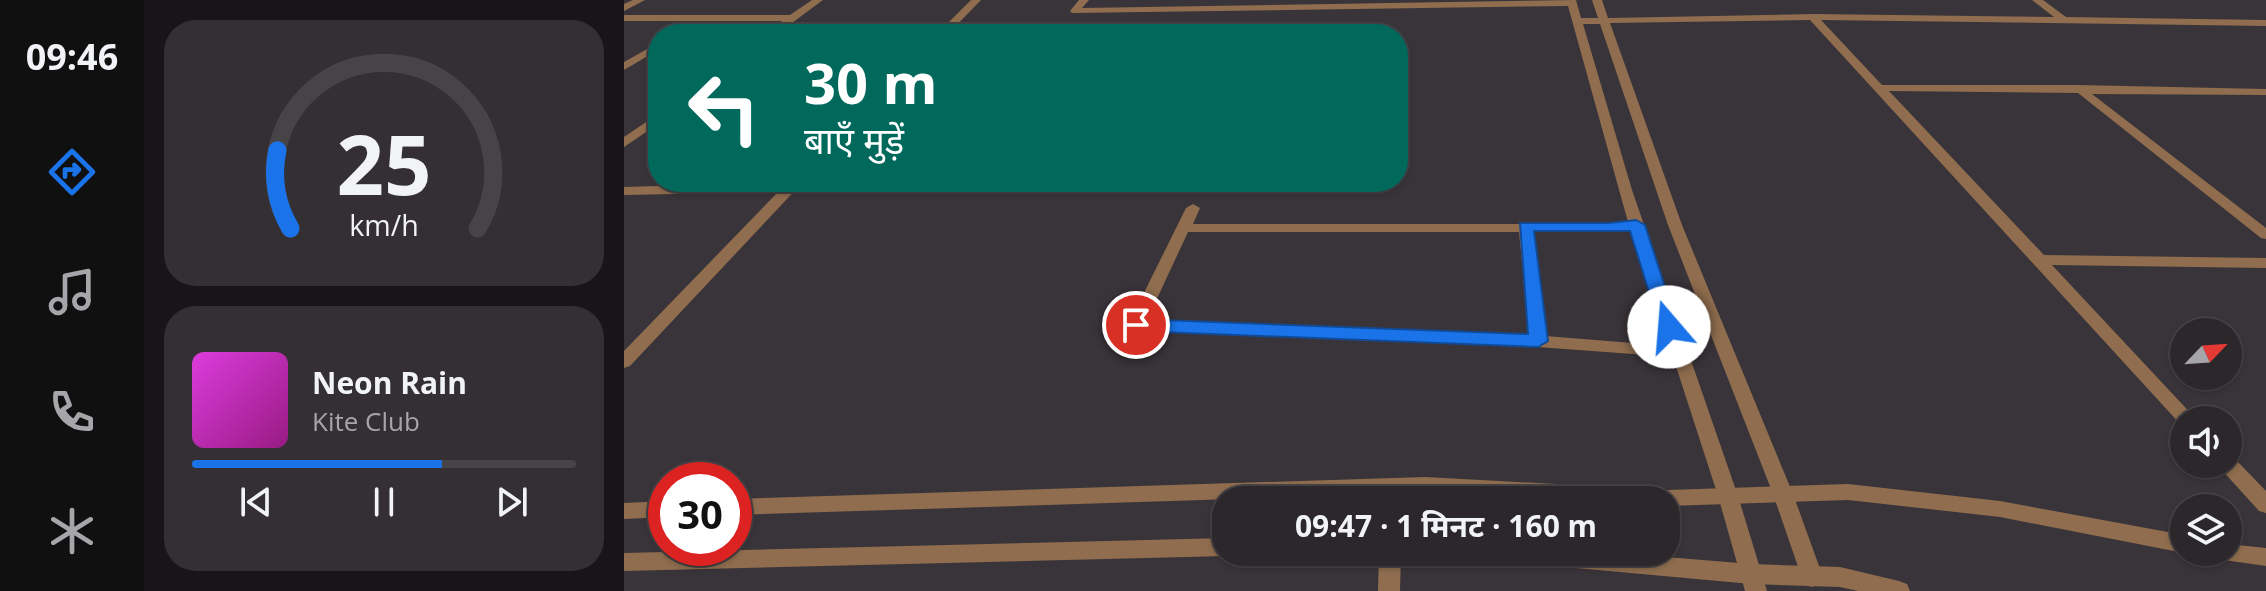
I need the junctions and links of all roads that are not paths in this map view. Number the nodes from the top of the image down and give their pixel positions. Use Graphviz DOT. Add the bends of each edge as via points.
graph roads {
  1 [pos="640,0"];
  2 [pos="818,0"];
  3 [pos="976,0"];
  4 [pos="1084,0"];
  5 [pos="1597,0"];
  6 [pos="2037,0"];
  7 [pos="1571,2"];
  8 [pos="624,8"];
  9 [pos="1813,17"];
  10 [pos="624,18"];
  11 [pos="792,18"];
  12 [pos="699,19"];
  13 [pos="1605,20"];
  14 [pos="1577,21"];
  15 [pos="2066,22"];
  16 [pos="2266,23"];
  17 [pos="691,24"];
  18 [pos="784,24"];
  19 [pos="952,24"];
  20 [pos="648,52"];
  21 [pos="624,67"];
  22 [pos="1879,88"];
  23 [pos="2078,88"];
  24 [pos="2266,92"];
  25 [pos="648,125"];
  26 [pos="624,143"];
  27 [pos="648,190"];
  28 [pos="624,191"];
  29 [pos="786,192"];
  30 [pos="1193,208"];
  31 [pos="1636,225"];
  32 [pos="1526,226"];
  33 [pos="1183,228"];
  34 [pos="2266,235"];
  35 [pos="2041,260"];
  36 [pos="2266,263"];
  37 [pos="1538,341"];
  38 [pos="1677,352"];
  39 [pos="624,362"];
  40 [pos="2175,406"];
  41 [pos="2241,478"];
  42 [pos="1783,494"];
  43 [pos="1728,496"];
  44 [pos="2266,505"];
  45 [pos="752,506"];
  46 [pos="648,510"];
  47 [pos="624,511"];
  48 [pos="2170,541"];
  49 [pos="1212,547"];
  50 [pos="2242,554"];
  51 [pos="2266,557"];
  52 [pos="624,562"];
  53 [pos="1390,566"];
  54 [pos="1614,566"];
  55 [pos="1812,577"];
  56 [pos="1754,583"];
  57 [pos="1843,584"];
  58 [pos="1389,591"];
  59 [pos="1899,591"];
  1 -- 8 [label="street"];
  2 -- 11 [label="street"];
  3 -- 19 [label="street"];
  4 -- 7 [label="street" via="1075,11"];
  5 -- 13 [label="street"];
  6 -- 15 [label="street"];
  7 -- 14 [label="street"];
  9 -- 13 [label="street"];
  9 -- 15 [label="street"];
  9 -- 22 [label="street"];
  10 -- 12 [label="street"];
  11 -- 12 [label="street"];
  11 -- 18 [label="street"];
  12 -- 17 [label="street"];
  13 -- 14 [label="street"];
  13 -- 42 [label="street" via="1675,225"];
  14 -- 31 [label="street"];
  15 -- 16 [label="street"];
  20 -- 21 [label="street"];
  22 -- 23 [label="street"];
  22 -- 35 [label="street"];
  23 -- 24 [label="street"];
  23 -- 34 [label="street"];
  25 -- 26 [label="street"];
  27 -- 28 [label="street"];
  29 -- 39 [label="street"];
  30 -- 33 [label="street"];
  31 -- 32 [label="street"];
  31 -- 38 [label="street"];
  32 -- 33 [label="street"];
  32 -- 37 [label="street"];
  33 -- 37 [label="street" via="1136,325"];
  35 -- 36 [label="street"];
  35 -- 40 [label="street"];
  37 -- 38 [label="street"];
  38 -- 43 [label="street"];
  41 -- 44 [label="street"];
  42 -- 43 [label="street"];
  42 -- 48 [label="street" via="1848,492 2000,509"];
  42 -- 55 [label="street"];
  43 -- 45 [label="street" via="1425,485"];
  43 -- 56 [label="street"];
  46 -- 47 [label="street"];
  49 -- 52 [label="street"];
  50 -- 51 [label="street"];
  53 -- 58 [label="street"];
  54 -- 56 [label="street"];
  55 -- 56 [label="street"];
  55 -- 57 [label="street"];
  57 -- 59 [label="street"];
}
